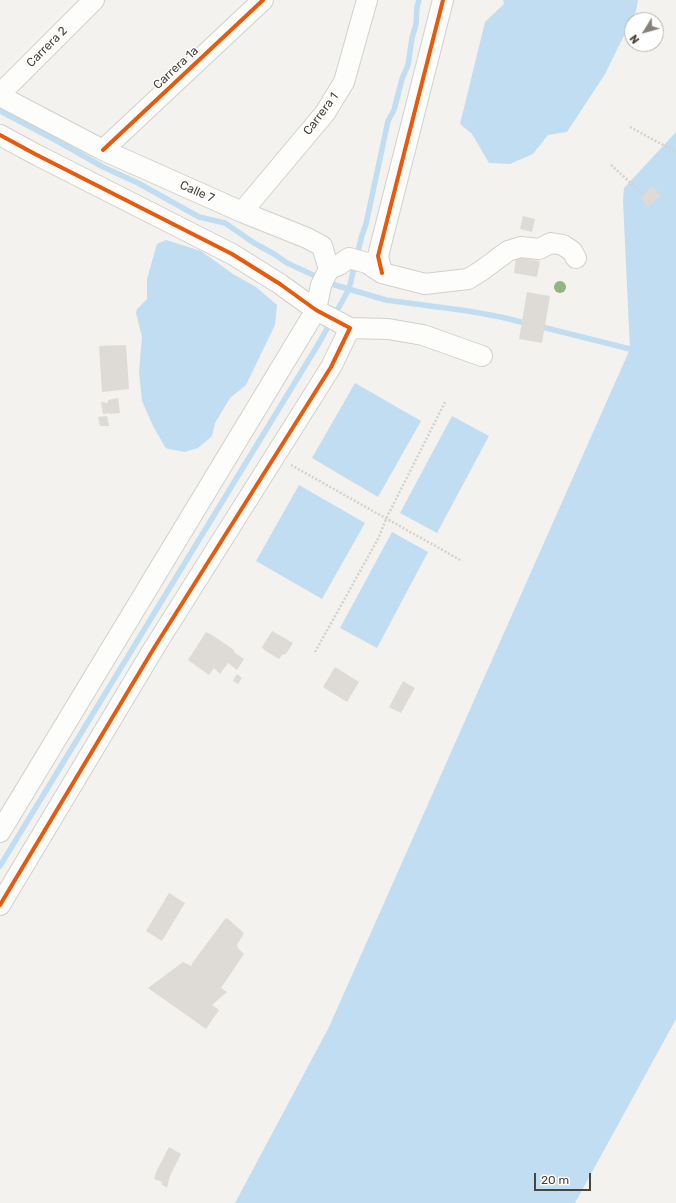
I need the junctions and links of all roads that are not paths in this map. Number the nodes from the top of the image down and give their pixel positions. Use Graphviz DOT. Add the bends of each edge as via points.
graph roads {
  1 [pos="94,0"];
  2 [pos="263,0"];
  3 [pos="367,0"];
  4 [pos="443,0"];
  5 [pos="0,95"];
  6 [pos="0,135"];
  7 [pos="103,150"];
  8 [pos="242,212"];
  9 [pos="576,258"];
  10 [pos="366,265"];
  11 [pos="325,277"];
  12 [pos="316,310"];
  13 [pos="350,328"];
  14 [pos="482,356"];
  15 [pos="0,832"];
  16 [pos="0,904"];
  1 -- 5 [label="street, Carrera 2"];
  2 -- 7 [label="street, Carrera 1a"];
  3 -- 8 [label="street, Carrera 1" via="344,82 325,113"];
  4 -- 10 [label="street" via="378,256"];
  5 -- 7 [label="street, Calle 7"];
  6 -- 12 [label="street" via="232,254"];
  7 -- 8 [label="street, Calle 7"];
  8 -- 11 [label="street, Calle 7" via="322,246"];
  9 -- 10 [label="street" via="572,251 562,245 551,243 539,249 520,247 508,251 468,279 425,284"];
  10 -- 11 [label="street" via="338,265"];
  11 -- 12 [label="street"];
  12 -- 13 [label="street"];
  12 -- 15 [label="street"];
  13 -- 14 [label="street" via="388,328 423,335"];
  13 -- 16 [label="street" via="331,367 154,648"];
}
